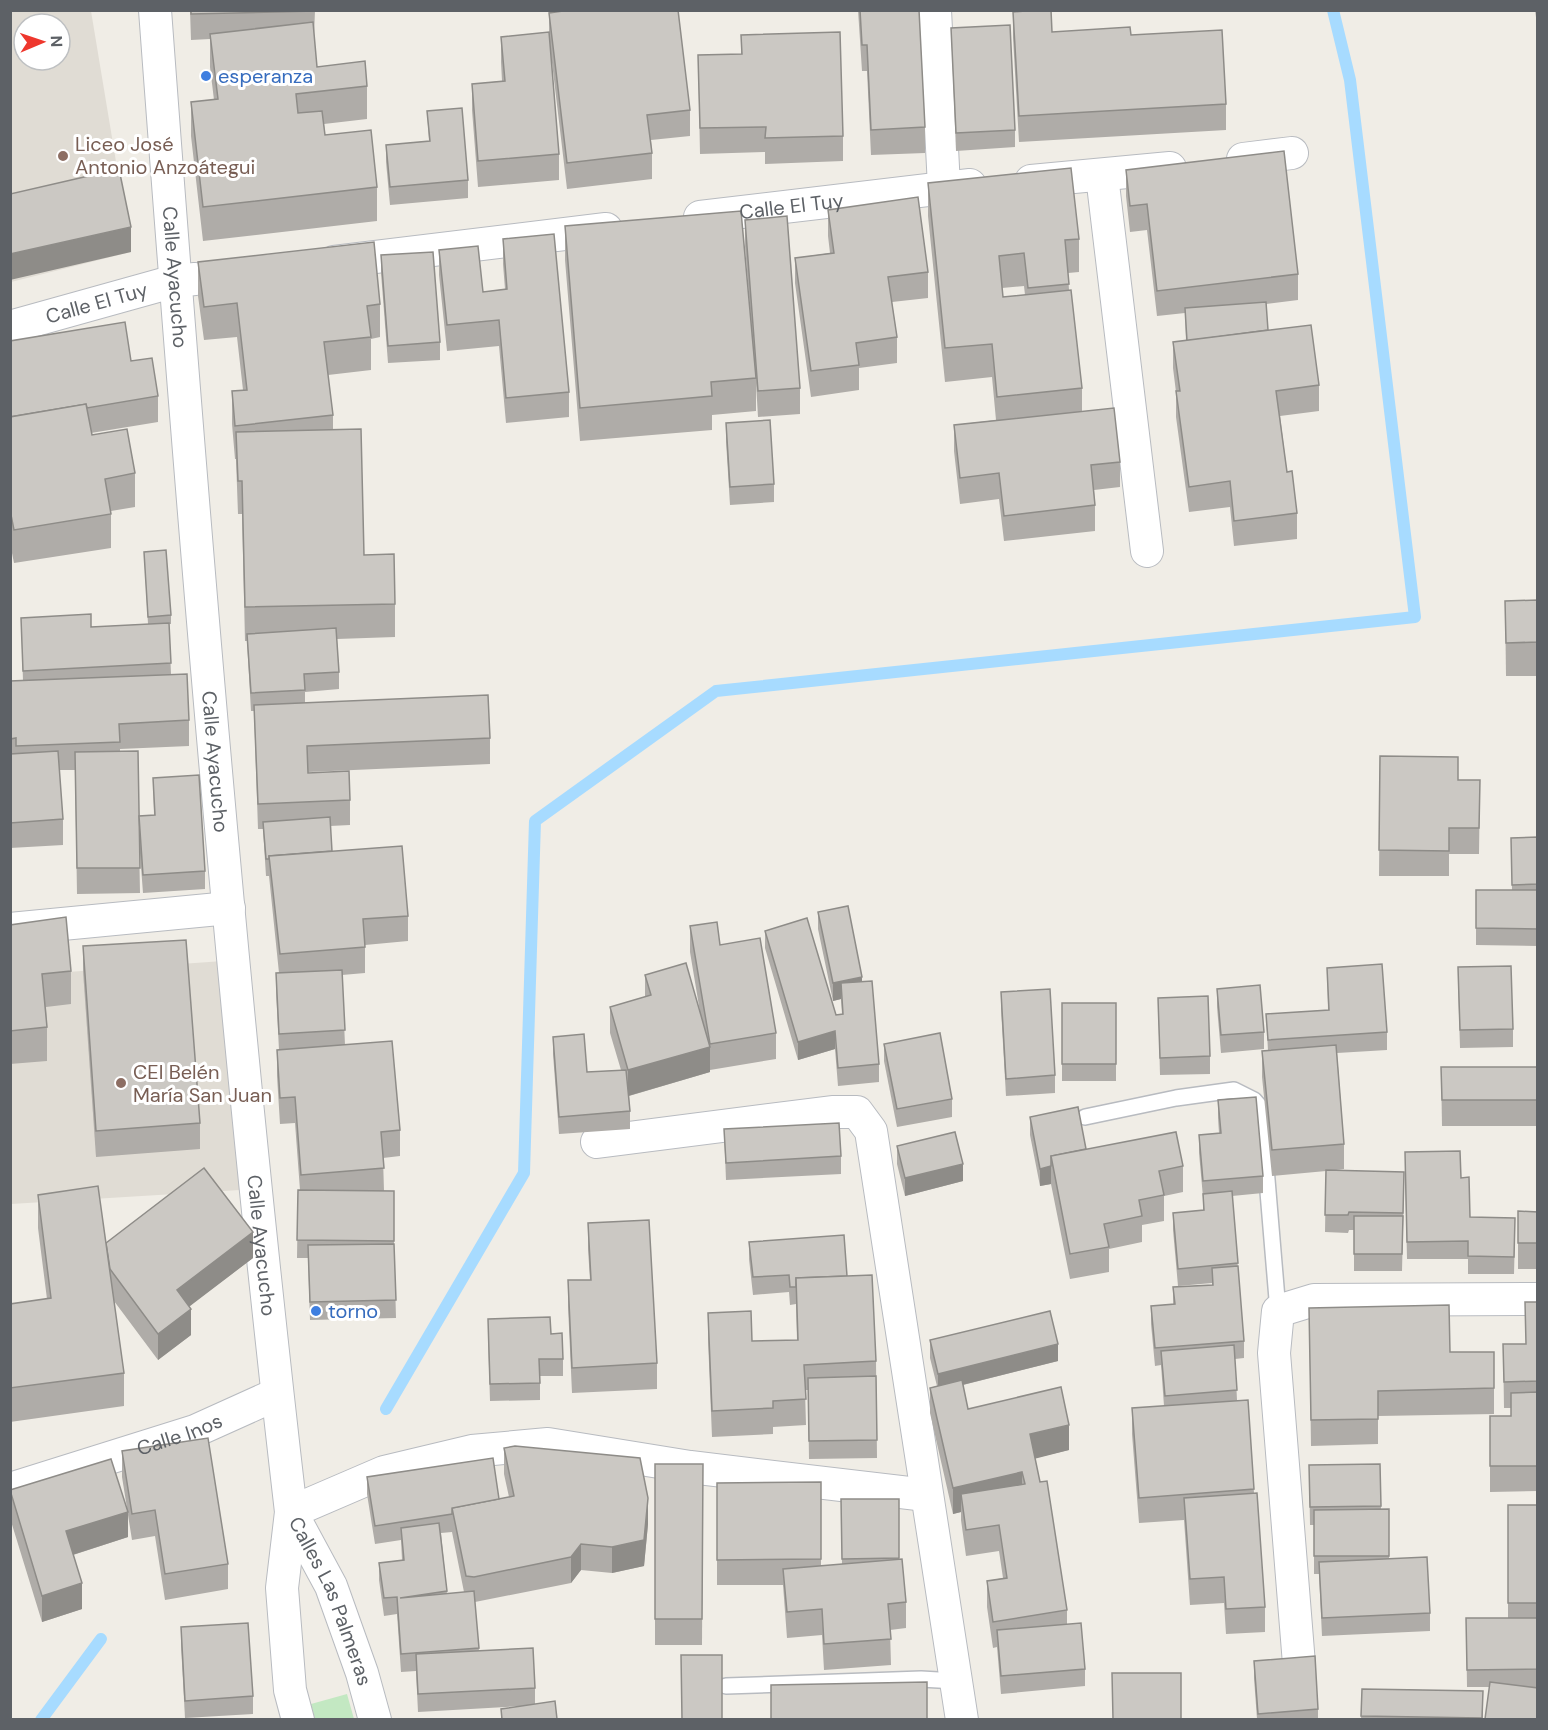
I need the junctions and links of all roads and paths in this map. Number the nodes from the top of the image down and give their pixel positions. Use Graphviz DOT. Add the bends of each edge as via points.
graph roads {
  1 [pos="155,10"];
  2 [pos="935,10"];
  3 [pos="1292,153"];
  4 [pos="1102,176"];
  5 [pos="944,187"];
  6 [pos="672,220"];
  7 [pos="636,225"];
  8 [pos="305,266"];
  9 [pos="222,276"];
  10 [pos="175,281"];
  11 [pos="10,327"];
  12 [pos="1147,551"];
  13 [pos="229,908"];
  14 [pos="10,929"];
  15 [pos="1085,1117"];
  16 [pos="597,1142"];
  17 [pos="1538,1299"];
  18 [pos="1278,1311"];
  19 [pos="277,1394"];
  20 [pos="10,1489"];
  21 [pos="926,1495"];
  22 [pos="291,1512"];
  23 [pos="1299,1664"];
  24 [pos="956,1681"];
  25 [pos="726,1686"];
  26 [pos="298,1719"];
  27 [pos="375,1719"];
  28 [pos="962,1719"];
  1 -- 10 [label="street, Calle Ayacucho"];
  2 -- 5 [label="street"];
  3 -- 4 [label="street, Calle El Tuy"];
  4 -- 5 [label="street, Calle El Tuy"];
  4 -- 12 [label="street"];
  5 -- 6 [label="street, Calle El Tuy"];
  7 -- 8 [label="street"];
  9 -- 10 [label="street, Calle El Tuy"];
  10 -- 11 [label="street, Calle El Tuy"];
  10 -- 13 [label="street, Calle Ayacucho"];
  13 -- 14 [label="street"];
  13 -- 19 [label="street, Calle Ayacucho"];
  15 -- 18 [label="lane" via="1222,1091 1234,1090 1254,1100 1261,1108"];
  16 -- 21 [label="street" via="857,1112 872,1131"];
  17 -- 18 [label="street" via="1314,1300"];
  18 -- 23 [label="street" via="1274,1353"];
  19 -- 20 [label="street, Calle Inos" via="195,1431"];
  19 -- 22 [label="street, Calle Ayacucho"];
  21 -- 22 [label="street" via="690,1467 548,1443 472,1450 384,1472"];
  21 -- 24 [label="street"];
  22 -- 26 [label="street, Calles Las Palmeras" via="282,1588 290,1690"];
  22 -- 27 [label="street, Calles Las Palmeras" via="332,1586"];
  24 -- 25 [label="lane"];
  24 -- 28 [label="street"];
}
